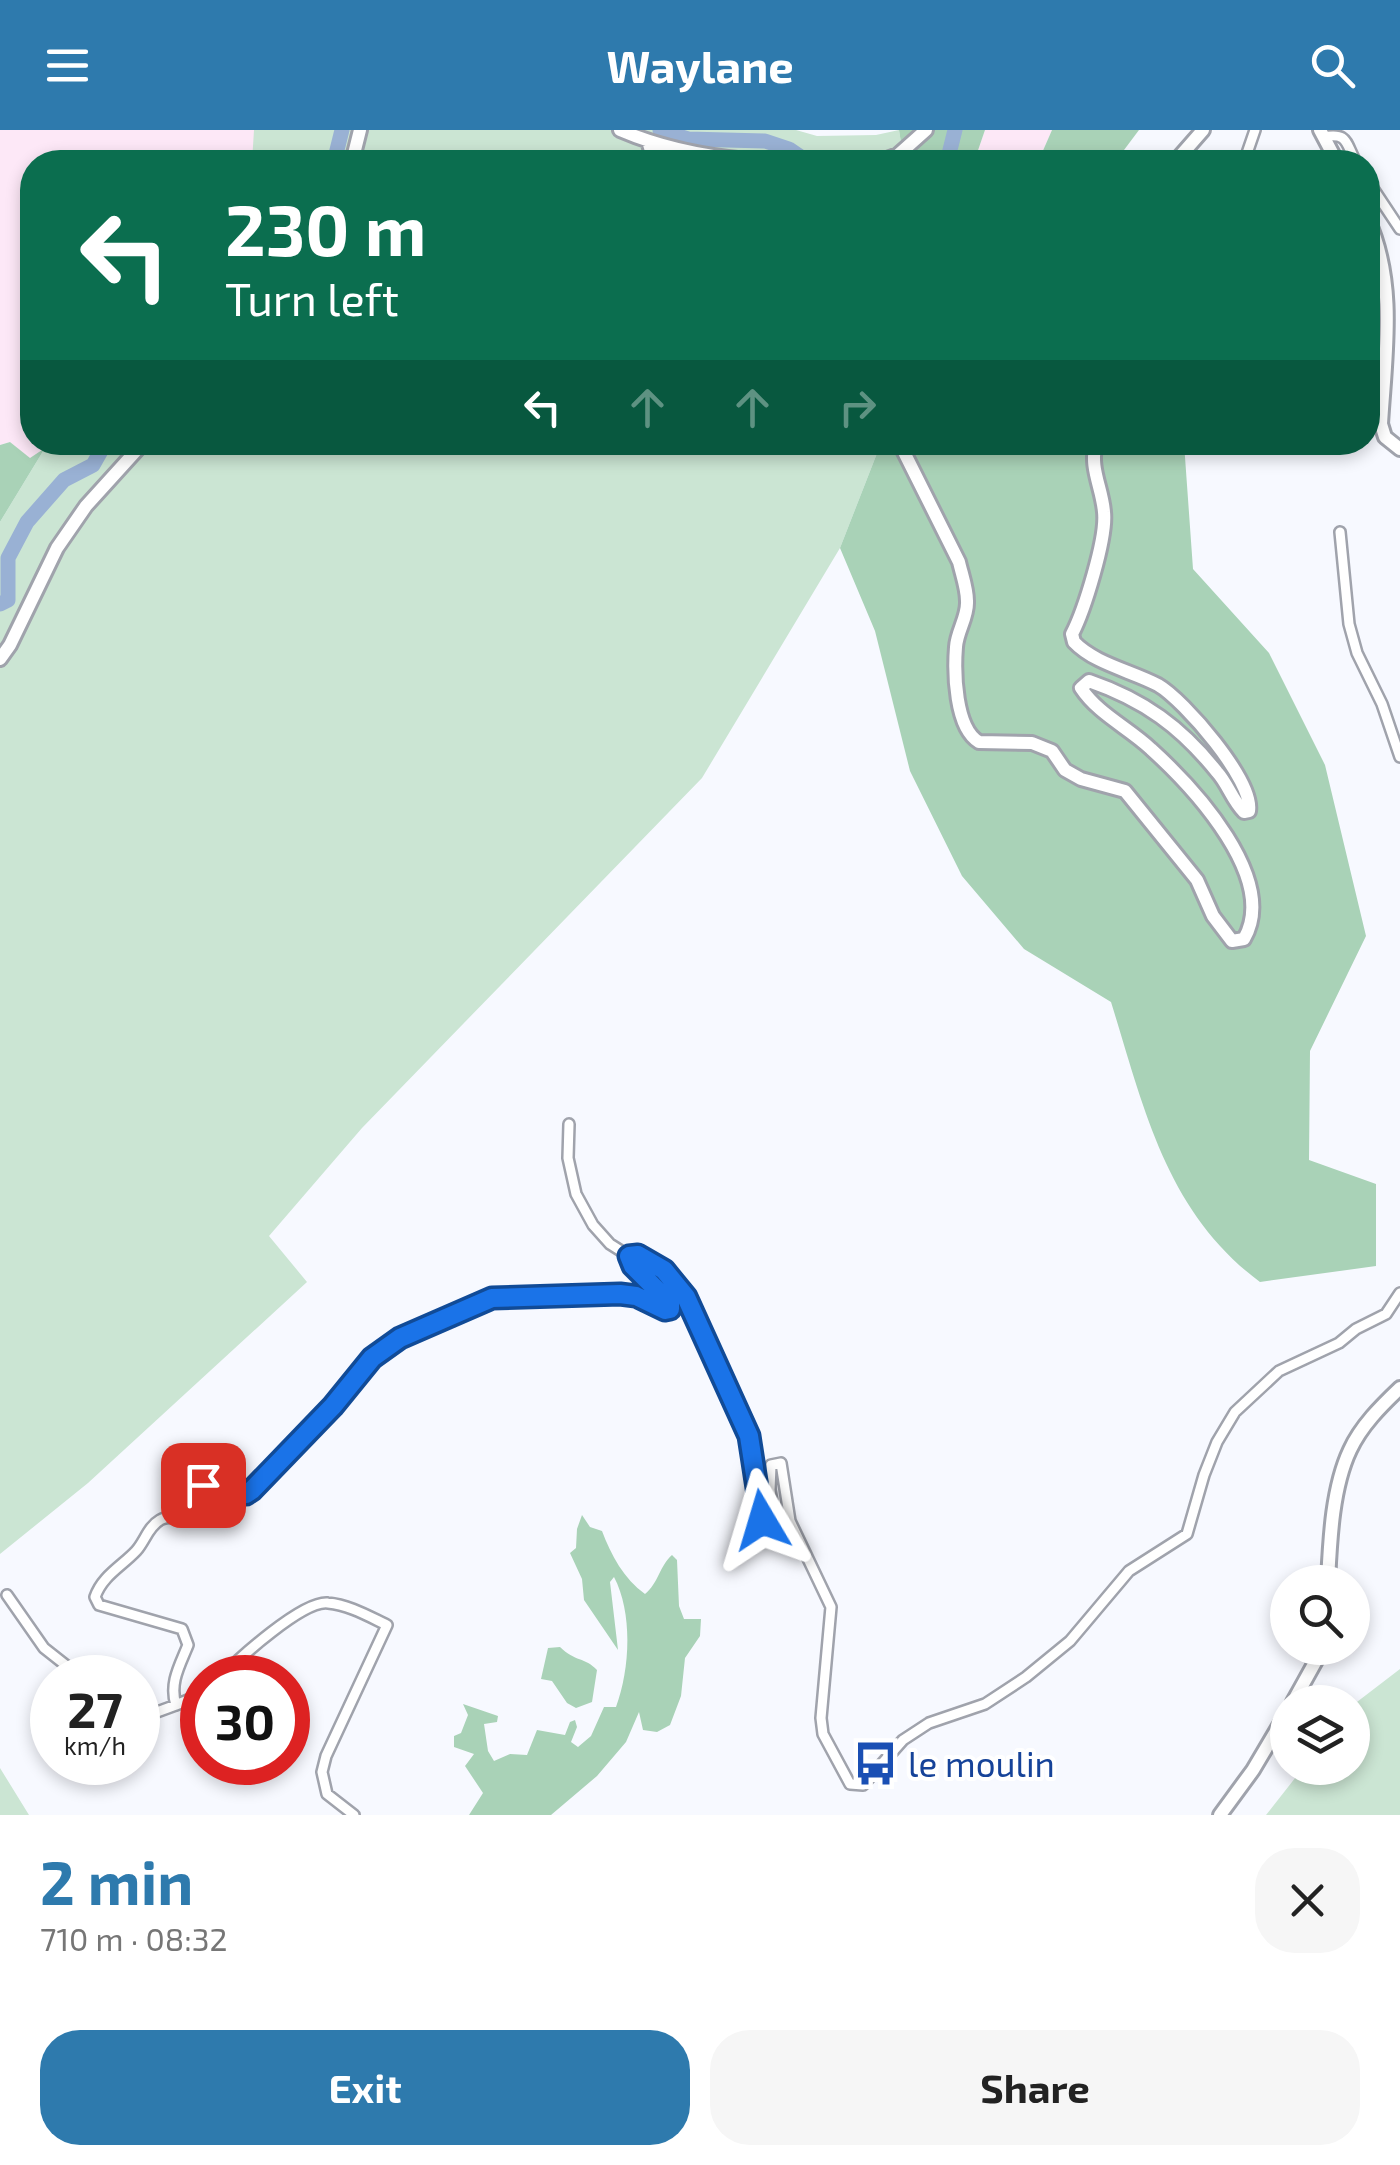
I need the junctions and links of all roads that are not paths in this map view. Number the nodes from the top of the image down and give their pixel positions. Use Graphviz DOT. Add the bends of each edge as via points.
graph roads {
  1 [pos="620,130"];
  2 [pos="926,130"];
  3 [pos="1204,130"];
  4 [pos="1322,134"];
  5 [pos="648,141"];
  6 [pos="651,150"];
  7 [pos="690,150"];
  8 [pos="904,150"];
  9 [pos="1186,150"];
  10 [pos="1350,150"];
  11 [pos="1380,200"];
  12 [pos="1400,229"];
  13 [pos="1380,253"];
  14 [pos="1380,424"];
  15 [pos="1380,424"];
  16 [pos="1400,449"];
  17 [pos="132,455"];
  18 [pos="906,455"];
  19 [pos="1094,455"];
  20 [pos="1340,532"];
  21 [pos="0,659"];
  22 [pos="1400,756"];
  23 [pos="569,1124"];
  24 [pos="629,1256"];
  25 [pos="1400,1293"];
  26 [pos="1400,1388"];
  27 [pos="1330,1565"];
  28 [pos="6,1596"];
  29 [pos="53,1655"];
  30 [pos="244,1655"];
  31 [pos="180,1703"];
  32 [pos="176,1705"];
  33 [pos="160,1711"];
  34 [pos="1270,1741"];
  35 [pos="354,1815"];
  36 [pos="1220,1815"];
  1 -- 5 [label="street"];
  2 -- 8 [label="street"];
  3 -- 9 [label="street"];
  4 -- 10 [label="street" via="1338,134"];
  5 -- 6 [label="street"];
  5 -- 7 [label="street"];
  11 -- 12 [label="street"];
  13 -- 14 [label="street" via="1387,297"];
  15 -- 16 [label="street"];
  17 -- 21 [label="street" via="57,548"];
  18 -- 19 [label="street" via="965,584 966,616 956,643 964,729 979,742 1032,743 1052,751 1081,780 1126,790 1196,880 1232,941 1244,939 1253,908 1242,862 1190,788 1081,688 1088,681 1162,715 1249,811 1250,802 1206,730 1162,687 1074,642 1105,515"];
  20 -- 22 [label="street" via="1348,624"];
  23 -- 24 [label="street" via="576,1194 593,1226"];
  24 -- 25 [label="street" via="664,1270 686,1297 749,1436 765,1525 775,1520 771,1465 785,1469 790,1521 832,1607 824,1734 857,1786 929,1723 985,1704 1026,1677 1070,1641 1129,1571 1188,1534 1204,1475 1235,1412 1279,1371 1386,1314"];
  24 -- 32 [label="street" via="670,1309 620,1294 492,1298 400,1338 372,1358 246,1494 210,1480 190,1511 154,1523 95,1597 99,1605 182,1629 188,1645 173,1680"];
  26 -- 27 [label="street" via="1351,1447"];
  28 -- 29 [label="street"];
  30 -- 35 [label="street" via="324,1602 387,1624 322,1772 327,1794"];
  31 -- 32 [label="street"];
  32 -- 33 [label="street"];
  34 -- 36 [label="street"];
}
